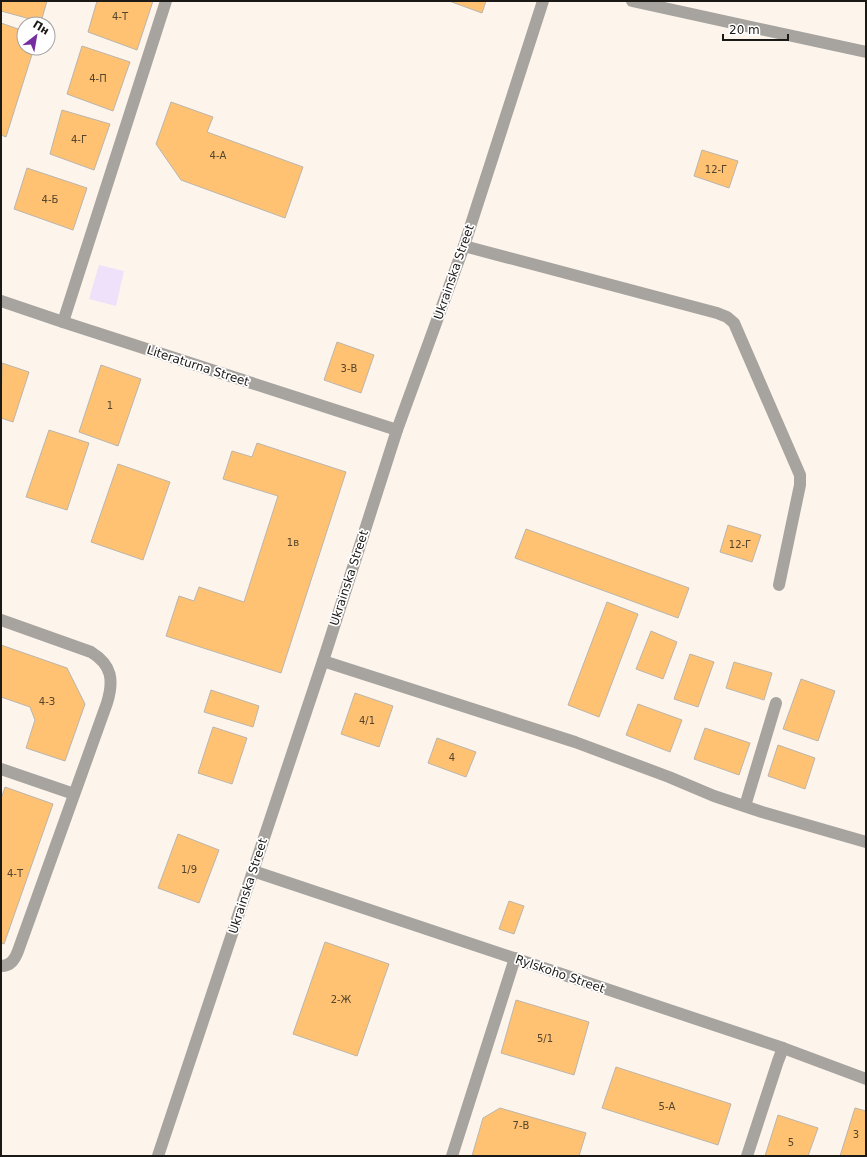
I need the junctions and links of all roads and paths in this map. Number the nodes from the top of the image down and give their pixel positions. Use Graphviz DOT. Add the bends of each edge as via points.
graph roads {
  1 [pos="166,1"];
  2 [pos="543,1"];
  3 [pos="632,1"];
  4 [pos="866,52"];
  5 [pos="464,246"];
  6 [pos="1,301"];
  7 [pos="63,322"];
  8 [pos="397,430"];
  9 [pos="779,585"];
  10 [pos="1,620"];
  11 [pos="323,661"];
  12 [pos="776,702"];
  13 [pos="1,769"];
  14 [pos="74,794"];
  15 [pos="745,806"];
  16 [pos="866,842"];
  17 [pos="253,871"];
  18 [pos="515,958"];
  19 [pos="1,966"];
  20 [pos="783,1048"];
  21 [pos="866,1079"];
  22 [pos="158,1156"];
  23 [pos="452,1156"];
  24 [pos="747,1156"];
  1 -- 7 [label="street"];
  2 -- 5 [label="street, Ukrainska Street"];
  3 -- 4 [label="street"];
  5 -- 8 [label="street, Ukrainska Street"];
  5 -- 9 [label="street" via="717,313 734,323 800,475"];
  6 -- 7 [label="street, Literaturna Street"];
  7 -- 8 [label="street, Literaturna Street"];
  8 -- 11 [label="street, Ukrainska Street"];
  10 -- 14 [label="street" via="91,652 103,660 109,672 109,696"];
  11 -- 15 [label="street" via="575,742"];
  11 -- 17 [label="street, Ukrainska Street"];
  12 -- 15 [label="street"];
  13 -- 14 [label="street"];
  14 -- 19 [label="street" via="18,951 11,963"];
  15 -- 16 [label="street"];
  17 -- 18 [label="street, Rylskoho Street"];
  17 -- 22 [label="street, Ukrainska Street"];
  18 -- 20 [label="street, Rylskoho Street"];
  18 -- 23 [label="street"];
  20 -- 21 [label="street, Rylskoho Street"];
  20 -- 24 [label="street"];
}
